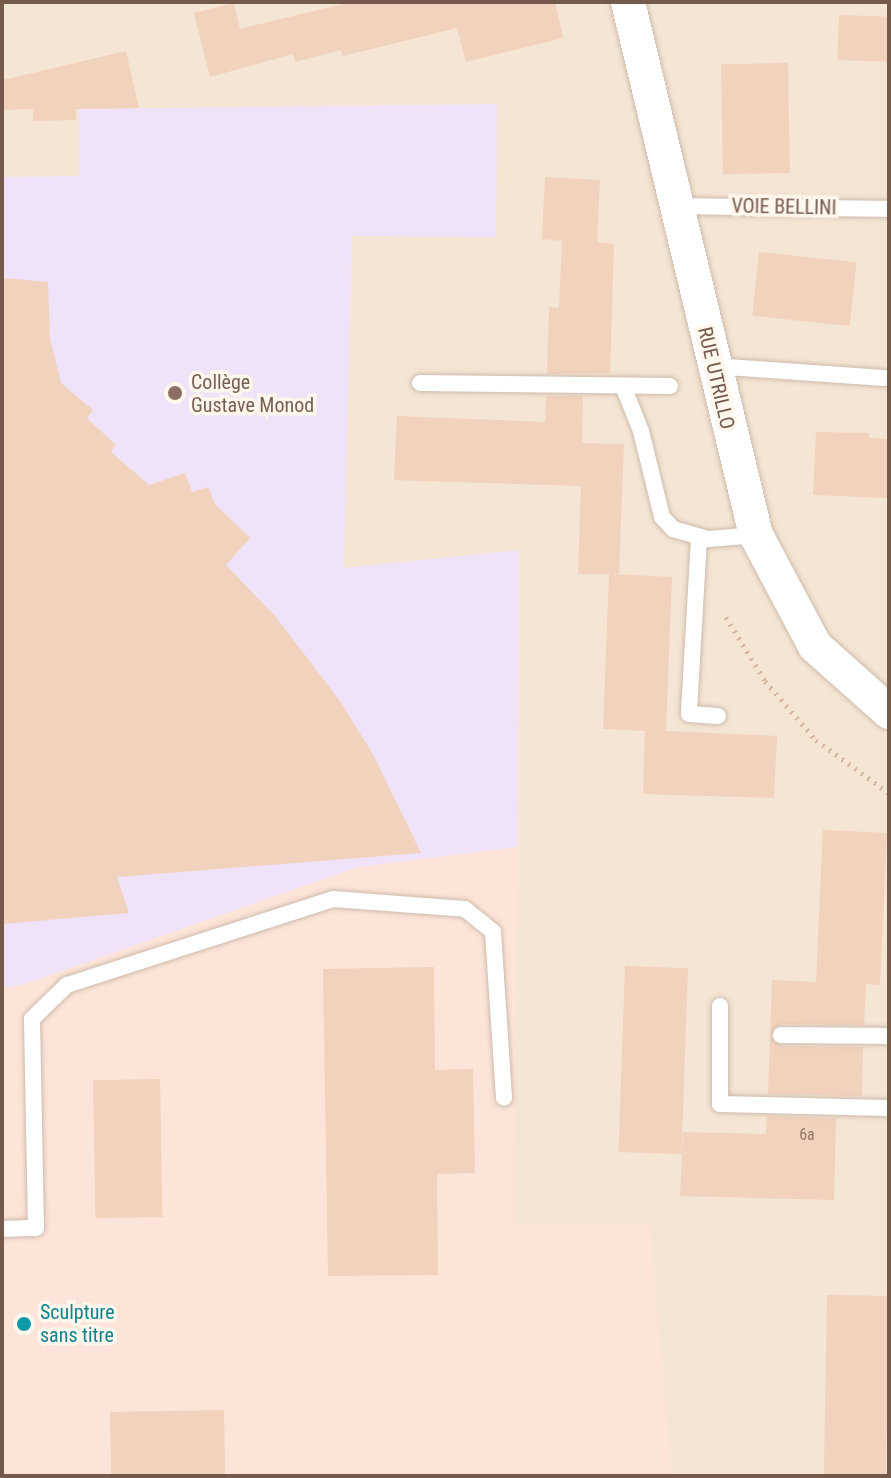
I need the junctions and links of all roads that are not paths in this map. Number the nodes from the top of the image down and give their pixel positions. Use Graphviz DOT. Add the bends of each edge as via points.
graph roads {
  1 [pos="628,2"];
  2 [pos="678,206"];
  3 [pos="889,209"];
  4 [pos="712,366"];
  5 [pos="884,378"];
  6 [pos="420,383"];
  7 [pos="623,386"];
  8 [pos="670,386"];
  9 [pos="756,535"];
  10 [pos="699,538"];
  11 [pos="889,712"];
  12 [pos="718,716"];
  13 [pos="720,1006"];
  14 [pos="781,1035"];
  15 [pos="889,1036"];
  16 [pos="504,1098"];
  17 [pos="889,1108"];
  18 [pos="2,1229"];
  1 -- 2 [label="street, RUE UTRILLO"];
  2 -- 3 [label="lane, VOIE BELLINI"];
  2 -- 4 [label="street, RUE UTRILLO"];
  4 -- 5 [label="lane"];
  4 -- 9 [label="street, RUE UTRILLO"];
  6 -- 7 [label="lane"];
  7 -- 8 [label="lane"];
  7 -- 10 [label="lane" via="641,431 662,517 673,529"];
  9 -- 10 [label="lane"];
  9 -- 11 [label="street, RUE UTRILLO" via="815,646"];
  10 -- 12 [label="lane" via="689,714"];
  13 -- 17 [label="lane" via="720,1104"];
  14 -- 15 [label="lane"];
  16 -- 18 [label="lane" via="493,932 465,909 333,899 67,985 32,1019 36,1228"];
}
